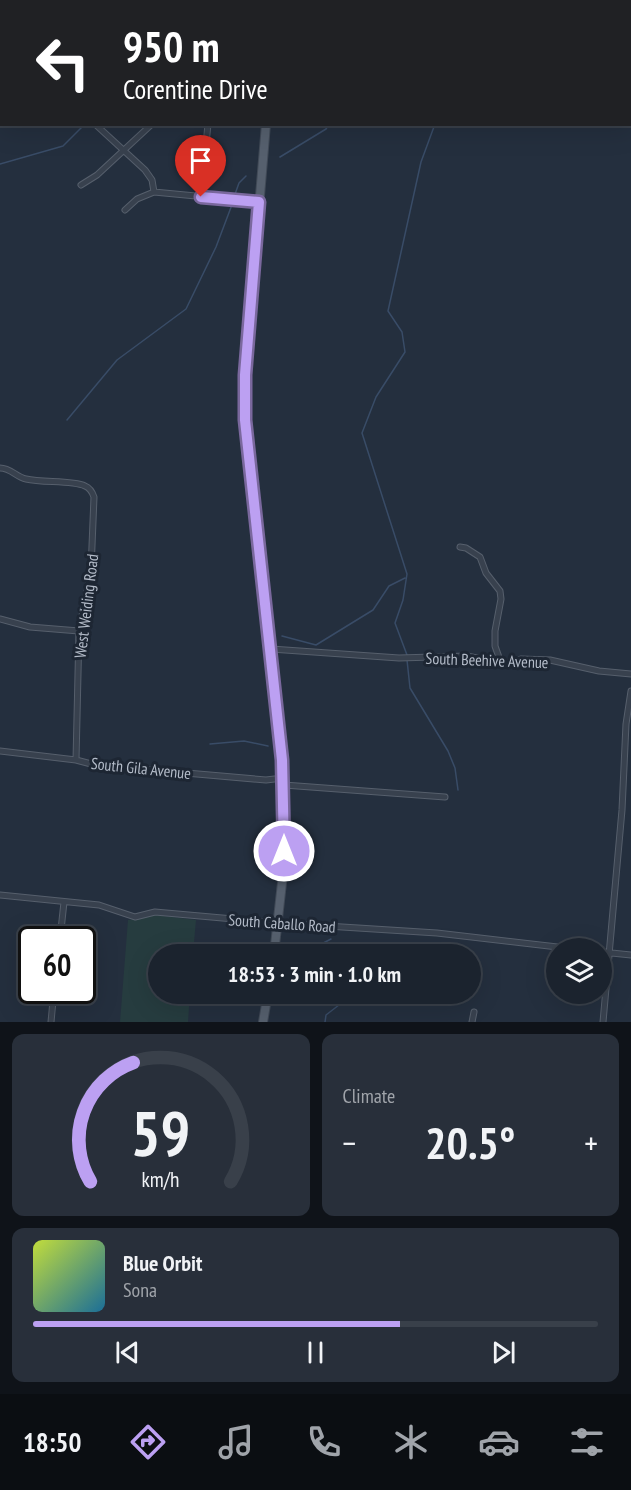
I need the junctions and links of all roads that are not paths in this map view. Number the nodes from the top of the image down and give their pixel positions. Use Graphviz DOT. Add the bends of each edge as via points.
graph roads {
  1 [pos="97,126"];
  2 [pos="150,126"];
  3 [pos="208,126"];
  4 [pos="266,126"];
  5 [pos="123,151"];
  6 [pos="81,185"];
  7 [pos="154,192"];
  8 [pos="201,197"];
  9 [pos="259,202"];
  10 [pos="125,210"];
  11 [pos="0,468"];
  12 [pos="460,547"];
  13 [pos="0,619"];
  14 [pos="80,631"];
  15 [pos="271,649"];
  16 [pos="501,663"];
  17 [pos="631,674"];
  18 [pos="631,691"];
  19 [pos="0,751"];
  20 [pos="76,760"];
  21 [pos="283,781"];
  22 [pos="445,797"];
  23 [pos="622,810"];
  24 [pos="631,811"];
  25 [pos="0,895"];
  26 [pos="64,902"];
  27 [pos="279,923"];
  28 [pos="61,926"];
  29 [pos="607,938"];
  30 [pos="276,944"];
  31 [pos="546,946"];
  32 [pos="612,953"];
  33 [pos="631,955"];
  34 [pos="53,1004"];
  35 [pos="266,1004"];
  36 [pos="604,1004"];
  37 [pos="474,1012"];
  38 [pos="51,1022"];
  39 [pos="263,1022"];
  40 [pos="472,1022"];
  41 [pos="603,1022"];
  1 -- 5 [label="street"];
  2 -- 5 [label="street"];
  3 -- 8 [label="street"];
  4 -- 9 [label="main road"];
  5 -- 6 [label="street"];
  5 -- 7 [label="street" via="145,170"];
  7 -- 8 [label="street"];
  7 -- 10 [label="street" via="137,199"];
  8 -- 9 [label="street"];
  9 -- 15 [label="main road" via="245,420"];
  11 -- 14 [label="street, West Weiding Road" via="24,479 81,484 91,490 95,505 91,563"];
  12 -- 16 [label="street" via="480,557 500,591 495,646"];
  13 -- 14 [label="street" via="30,627"];
  14 -- 20 [label="street, West Weiding Road"];
  15 -- 16 [label="street, South Beehive Avenue" via="399,658 467,656"];
  15 -- 21 [label="main road"];
  16 -- 17 [label="street, South Beehive Avenue" via="550,660"];
  18 -- 23 [label="street"];
  19 -- 20 [label="street, South Gila Avenue"];
  20 -- 21 [label="street, South Gila Avenue" via="95,765"];
  21 -- 22 [label="street, South Gila Avenue"];
  21 -- 27 [label="main road" via="284,858"];
  23 -- 24 [label="street"];
  23 -- 29 [label="street"];
  25 -- 26 [label="street, South Caballo Road"];
  26 -- 27 [label="street, South Caballo Road" via="99,905 135,917 155,912"];
  26 -- 28 [label="street"];
  27 -- 30 [label="main road"];
  27 -- 31 [label="street, South Caballo Road" via="437,933"];
  32 -- 33 [label="street"];
  34 -- 38 [label="street"];
  35 -- 39 [label="main road"];
  36 -- 41 [label="street"];
  37 -- 40 [label="street"];
}
